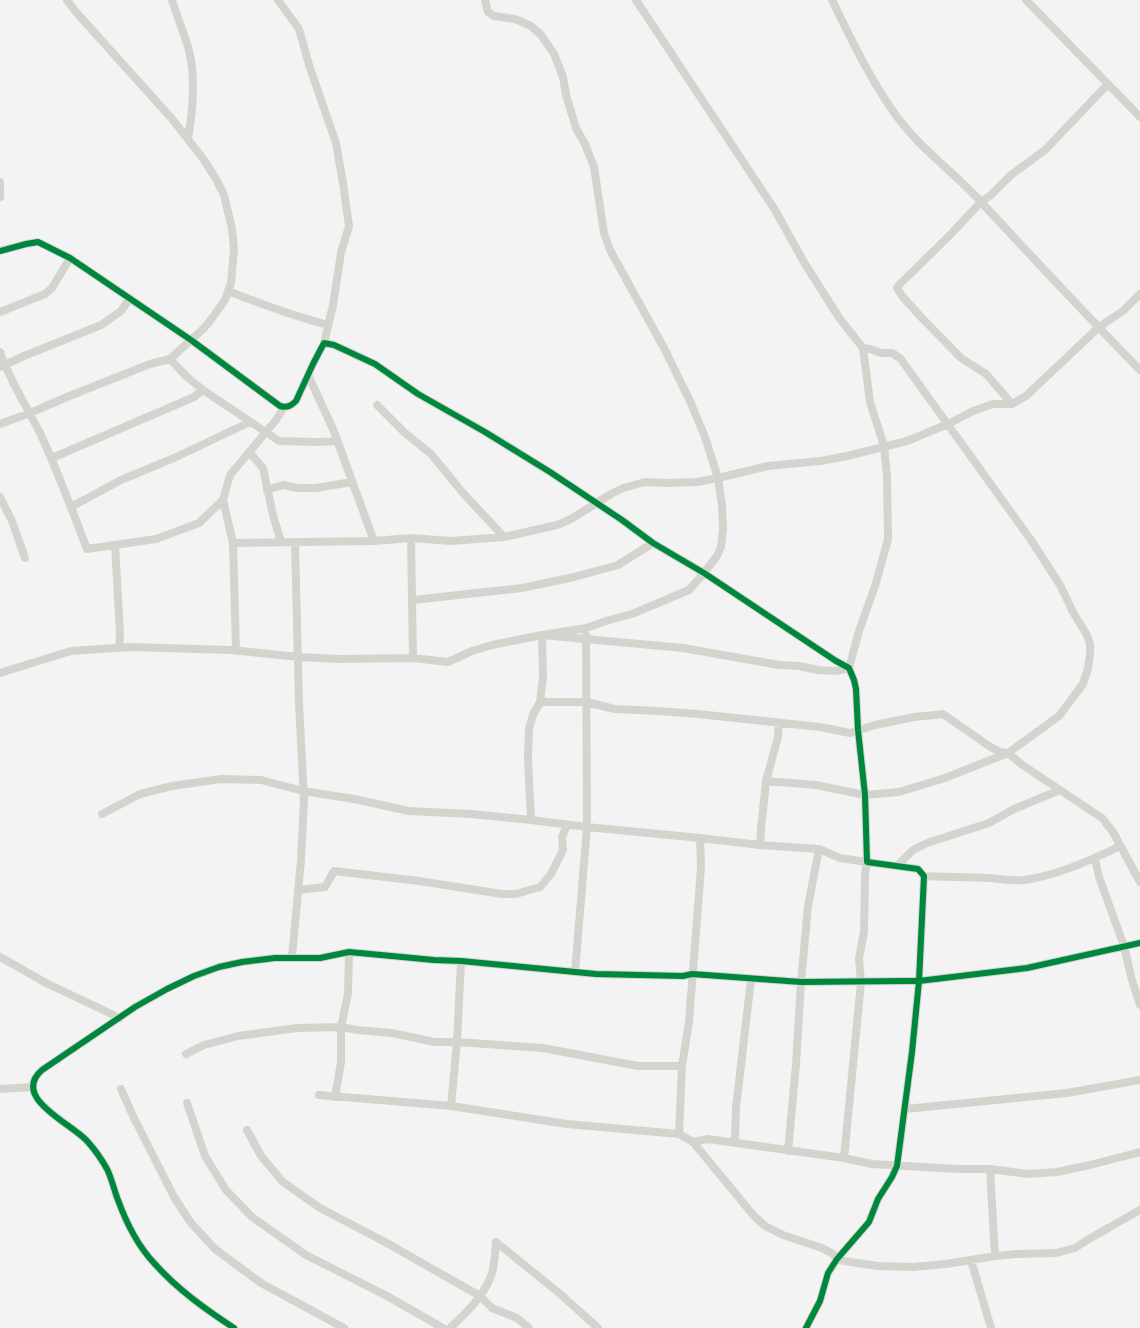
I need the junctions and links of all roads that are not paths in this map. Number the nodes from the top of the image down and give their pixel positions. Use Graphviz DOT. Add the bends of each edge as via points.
graph roads {
  1 [pos="67,0"];
  2 [pos="172,0"];
  3 [pos="278,0"];
  4 [pos="485,0"];
  5 [pos="636,0"];
  6 [pos="832,0"];
  7 [pos="1026,0"];
  8 [pos="1108,84"];
  9 [pos="1140,117"];
  10 [pos="188,138"];
  11 [pos="0,182"];
  12 [pos="0,197"];
  13 [pos="981,202"];
  14 [pos="0,251"];
  15 [pos="70,258"];
  16 [pos="228,291"];
  17 [pos="1140,294"];
  18 [pos="130,298"];
  19 [pos="0,312"];
  20 [pos="328,325"];
  21 [pos="1099,327"];
  22 [pos="191,340"];
  23 [pos="324,343"];
  24 [pos="863,348"];
  25 [pos="0,352"];
  26 [pos="170,359"];
  27 [pos="2,367"];
  28 [pos="1140,370"];
  29 [pos="308,375"];
  30 [pos="203,390"];
  31 [pos="1012,404"];
  32 [pos="377,405"];
  33 [pos="284,407"];
  34 [pos="30,413"];
  35 [pos="250,422"];
  36 [pos="0,424"];
  37 [pos="948,424"];
  38 [pos="265,432"];
  39 [pos="337,441"];
  40 [pos="884,446"];
  41 [pos="250,453"];
  42 [pos="52,458"];
  43 [pos="718,478"];
  44 [pos="352,482"];
  45 [pos="267,490"];
  46 [pos="0,497"];
  47 [pos="223,500"];
  48 [pos="596,503"];
  49 [pos="71,507"];
  50 [pos="504,537"];
  51 [pos="411,538"];
  52 [pos="374,541"];
  53 [pos="281,542"];
  54 [pos="295,542"];
  55 [pos="233,543"];
  56 [pos="653,543"];
  57 [pos="115,545"];
  58 [pos="25,558"];
  59 [pos="704,573"];
  60 [pos="413,600"];
  61 [pos="586,628"];
  62 [pos="542,635"];
  63 [pos="586,639"];
  64 [pos="119,648"];
  65 [pos="236,651"];
  66 [pos="298,657"];
  67 [pos="413,658"];
  68 [pos="849,668"];
  69 [pos="0,673"];
  70 [pos="540,702"];
  71 [pos="586,702"];
  72 [pos="780,723"];
  73 [pos="858,730"];
  74 [pos="1008,753"];
  75 [pos="766,781"];
  76 [pos="1060,790"];
  77 [pos="303,791"];
  78 [pos="865,795"];
  79 [pos="102,814"];
  80 [pos="531,820"];
  81 [pos="567,825"];
  82 [pos="587,827"];
  83 [pos="700,838"];
  84 [pos="760,845"];
  85 [pos="1120,846"];
  86 [pos="819,849"];
  87 [pos="1095,859"];
  88 [pos="867,862"];
  89 [pos="897,866"];
  90 [pos="924,876"];
  91 [pos="1140,882"];
  92 [pos="298,890"];
  93 [pos="1140,943"];
  94 [pos="1124,946"];
  95 [pos="349,952"];
  96 [pos="0,957"];
  97 [pos="292,957"];
  98 [pos="460,961"];
  99 [pos="575,972"];
  100 [pos="692,974"];
  101 [pos="751,979"];
  102 [pos="919,981"];
  103 [pos="801,982"];
  104 [pos="861,982"];
  105 [pos="1140,1005"];
  106 [pos="120,1018"];
  107 [pos="341,1027"];
  108 [pos="457,1042"];
  109 [pos="186,1054"];
  110 [pos="682,1066"];
  111 [pos="1140,1080"];
  112 [pos="33,1087"];
  113 [pos="0,1089"];
  114 [pos="121,1089"];
  115 [pos="319,1095"];
  116 [pos="335,1097"];
  117 [pos="187,1103"];
  118 [pos="451,1106"];
  119 [pos="905,1109"];
  120 [pos="247,1130"];
  121 [pos="679,1134"];
  122 [pos="693,1142"];
  123 [pos="735,1143"];
  124 [pos="788,1151"];
  125 [pos="1140,1152"];
  126 [pos="844,1158"];
  127 [pos="897,1166"];
  128 [pos="990,1169"];
  129 [pos="1140,1210"];
  130 [pos="995,1256"];
  131 [pos="837,1259"];
  132 [pos="971,1260"];
  133 [pos="480,1296"];
  134 [pos="234,1328"];
  135 [pos="344,1328"];
  136 [pos="443,1328"];
  137 [pos="450,1328"];
  138 [pos="529,1328"];
  139 [pos="598,1328"];
  140 [pos="806,1328"];
  141 [pos="991,1328"];
  1 -- 10 [label="street"];
  2 -- 10 [label="street" via="191,63 192,117"];
  3 -- 20 [label="street" via="299,29 336,143 344,183 349,226 341,253"];
  4 -- 43 [label="street" via="488,12 494,16 531,26 541,35 554,54 563,77 576,128 594,166 604,233 610,250 690,401"];
  5 -- 24 [label="street" via="775,210 840,319"];
  6 -- 13 [label="street" via="865,64 895,114 931,155"];
  7 -- 8 [label="street"];
  8 -- 9 [label="street"];
  8 -- 13 [label="street" via="1045,150 1011,175"];
  10 -- 16 [label="street" via="216,179 229,213 234,250"];
  11 -- 12 [label="street"];
  13 -- 21 [label="street"];
  13 -- 31 [label="street" via="897,288 945,342 961,358 986,374"];
  14 -- 15 [label="street" via="38,242"];
  15 -- 18 [label="street"];
  15 -- 19 [label="street" via="52,288 45,294"];
  16 -- 20 [label="street" via="268,307"];
  16 -- 22 [label="street" via="225,300 210,321"];
  17 -- 21 [label="street"];
  18 -- 22 [label="street"];
  18 -- 27 [label="street" via="121,311 101,325"];
  20 -- 23 [label="street"];
  21 -- 28 [label="street"];
  21 -- 31 [label="street" via="1026,396"];
  22 -- 26 [label="street"];
  22 -- 33 [label="street" via="236,375"];
  23 -- 29 [label="street"];
  23 -- 48 [label="street" via="375,364 418,394 550,472"];
  24 -- 37 [label="street" via="881,353 892,352 900,358"];
  24 -- 40 [label="street" via="870,402"];
  25 -- 27 [label="street"];
  26 -- 30 [label="street"];
  26 -- 34 [label="street" via="150,364"];
  27 -- 34 [label="street"];
  29 -- 33 [label="street" via="296,401"];
  29 -- 39 [label="street"];
  30 -- 35 [label="street"];
  30 -- 42 [label="street" via="194,397"];
  31 -- 37 [label="street" via="993,404"];
  32 -- 50 [label="street" via="431,454"];
  33 -- 38 [label="street"];
  34 -- 36 [label="street"];
  34 -- 42 [label="street"];
  35 -- 38 [label="street"];
  35 -- 49 [label="street" via="121,480"];
  37 -- 40 [label="street" via="907,441"];
  37 -- 74 [label="street" via="1031,540 1060,585 1090,644 1088,668 1083,684 1059,716"];
  38 -- 39 [label="street" via="279,441"];
  38 -- 41 [label="street"];
  39 -- 44 [label="street"];
  40 -- 43 [label="street" via="821,461 768,466"];
  40 -- 68 [label="street" via="888,539"];
  41 -- 45 [label="street" via="263,468"];
  41 -- 47 [label="street" via="230,476"];
  42 -- 49 [label="street"];
  43 -- 48 [label="street" via="697,482 645,482 623,488"];
  43 -- 59 [label="street" via="723,529 721,547"];
  44 -- 45 [label="street" via="316,488 283,485"];
  44 -- 52 [label="street"];
  45 -- 53 [label="street"];
  46 -- 58 [label="street" via="12,521"];
  47 -- 55 [label="street"];
  47 -- 57 [label="street" via="199,523 156,539"];
  48 -- 50 [label="street" via="557,525"];
  48 -- 56 [label="street"];
  49 -- 57 [label="street" via="87,549"];
  50 -- 51 [label="street" via="451,540"];
  51 -- 52 [label="street"];
  51 -- 60 [label="street"];
  52 -- 54 [label="street"];
  53 -- 54 [label="street"];
  53 -- 55 [label="street"];
  54 -- 66 [label="street"];
  55 -- 65 [label="street"];
  56 -- 59 [label="street"];
  56 -- 60 [label="street" via="618,565 574,577 522,588"];
  57 -- 64 [label="street"];
  59 -- 61 [label="street" via="689,590 632,614"];
  59 -- 68 [label="street"];
  60 -- 67 [label="street"];
  61 -- 62 [label="street"];
  61 -- 63 [label="street"];
  62 -- 63 [label="street"];
  62 -- 67 [label="street" via="472,651 448,662"];
  62 -- 70 [label="street" via="543,677"];
  63 -- 68 [label="street" via="683,648 818,670 836,671"];
  63 -- 71 [label="street"];
  64 -- 65 [label="street"];
  64 -- 69 [label="street" via="71,651"];
  65 -- 66 [label="street"];
  66 -- 67 [label="street" via="339,660"];
  66 -- 77 [label="street"];
  68 -- 73 [label="street" via="856,689"];
  70 -- 71 [label="street"];
  70 -- 80 [label="street" via="532,715 528,729"];
  71 -- 72 [label="street" via="615,709 691,713"];
  71 -- 82 [label="street"];
  72 -- 73 [label="street" via="850,733"];
  72 -- 75 [label="street"];
  73 -- 74 [label="street" via="914,717 943,714 989,746"];
  73 -- 78 [label="street"];
  74 -- 76 [label="street" via="1020,764"];
  74 -- 78 [label="street" via="945,778 899,792"];
  75 -- 78 [label="street" via="816,785"];
  75 -- 84 [label="street"];
  76 -- 85 [label="street" via="1102,818"];
  76 -- 89 [label="street" via="1014,809 989,823 927,843 913,850"];
  77 -- 79 [label="street" via="261,780 221,779 172,786 140,794"];
  77 -- 80 [label="street" via="409,811"];
  77 -- 92 [label="street"];
  78 -- 88 [label="street"];
  80 -- 81 [label="street"];
  81 -- 82 [label="street"];
  81 -- 92 [label="street" via="562,837 563,850 551,874 540,886 516,894 334,871 325,887"];
  82 -- 83 [label="street"];
  82 -- 99 [label="street"];
  83 -- 84 [label="street"];
  83 -- 100 [label="street" via="701,868"];
  84 -- 86 [label="street"];
  85 -- 87 [label="street"];
  85 -- 91 [label="street"];
  86 -- 88 [label="street" via="840,858"];
  86 -- 103 [label="street" via="808,906"];
  87 -- 90 [label="street" via="1072,868 1025,880"];
  87 -- 94 [label="street"];
  88 -- 89 [label="street"];
  88 -- 104 [label="street" via="864,932 859,958"];
  89 -- 90 [label="street" via="918,869"];
  90 -- 102 [label="street"];
  92 -- 97 [label="street"];
  93 -- 94 [label="street"];
  94 -- 102 [label="street" via="1027,968"];
  94 -- 105 [label="street"];
  95 -- 97 [label="street" via="320,958"];
  95 -- 98 [label="street"];
  95 -- 107 [label="street" via="348,994"];
  96 -- 106 [label="street" via="48,984"];
  97 -- 106 [label="street" via="242,962 194,976 161,992"];
  98 -- 99 [label="street"];
  98 -- 108 [label="street"];
  99 -- 100 [label="street" via="652,976"];
  100 -- 101 [label="street"];
  100 -- 110 [label="street" via="689,1022"];
  101 -- 103 [label="street"];
  101 -- 123 [label="street" via="736,1108"];
  102 -- 104 [label="street"];
  102 -- 119 [label="street"];
  103 -- 104 [label="street"];
  103 -- 124 [label="street"];
  104 -- 126 [label="street"];
  106 -- 112 [label="street" via="42,1070 36,1075"];
  107 -- 108 [label="street" via="392,1033 434,1042"];
  107 -- 109 [label="street" via="297,1028 238,1036 204,1045"];
  107 -- 116 [label="street"];
  108 -- 110 [label="street" via="543,1048 638,1066"];
  108 -- 118 [label="street"];
  110 -- 121 [label="street"];
  111 -- 119 [label="street" via="1067,1093"];
  112 -- 113 [label="street"];
  112 -- 134 [label="street" via="41,1103 87,1141 96,1153 106,1168 123,1213 140,1246 153,1263 196,1302"];
  114 -- 135 [label="street" via="174,1197 191,1223 215,1249 261,1283"];
  115 -- 116 [label="street"];
  116 -- 118 [label="street"];
  117 -- 136 [label="street" via="205,1156 226,1190 252,1217 306,1255"];
  118 -- 121 [label="street" via="567,1124"];
  119 -- 127 [label="street"];
  120 -- 133 [label="street" via="261,1156 283,1182 320,1208"];
  121 -- 122 [label="street"];
  122 -- 123 [label="street" via="708,1139"];
  122 -- 131 [label="street" via="765,1226 783,1236 822,1248"];
  123 -- 124 [label="street"];
  124 -- 126 [label="street"];
  125 -- 128 [label="street" via="1057,1172 1028,1174"];
  126 -- 127 [label="street"];
  127 -- 128 [label="street"];
  127 -- 131 [label="street" via="878,1199 869,1222"];
  128 -- 130 [label="street"];
  129 -- 130 [label="street" via="1075,1248 1056,1253"];
  130 -- 132 [label="street"];
  131 -- 132 [label="street" via="878,1266 913,1267"];
  131 -- 140 [label="street" via="828,1272 820,1301"];
  132 -- 141 [label="street"];
  133 -- 137 [label="street"];
  133 -- 138 [label="street" via="492,1308 517,1318"];
  133 -- 139 [label="street" via="495,1262 496,1242"];
}
